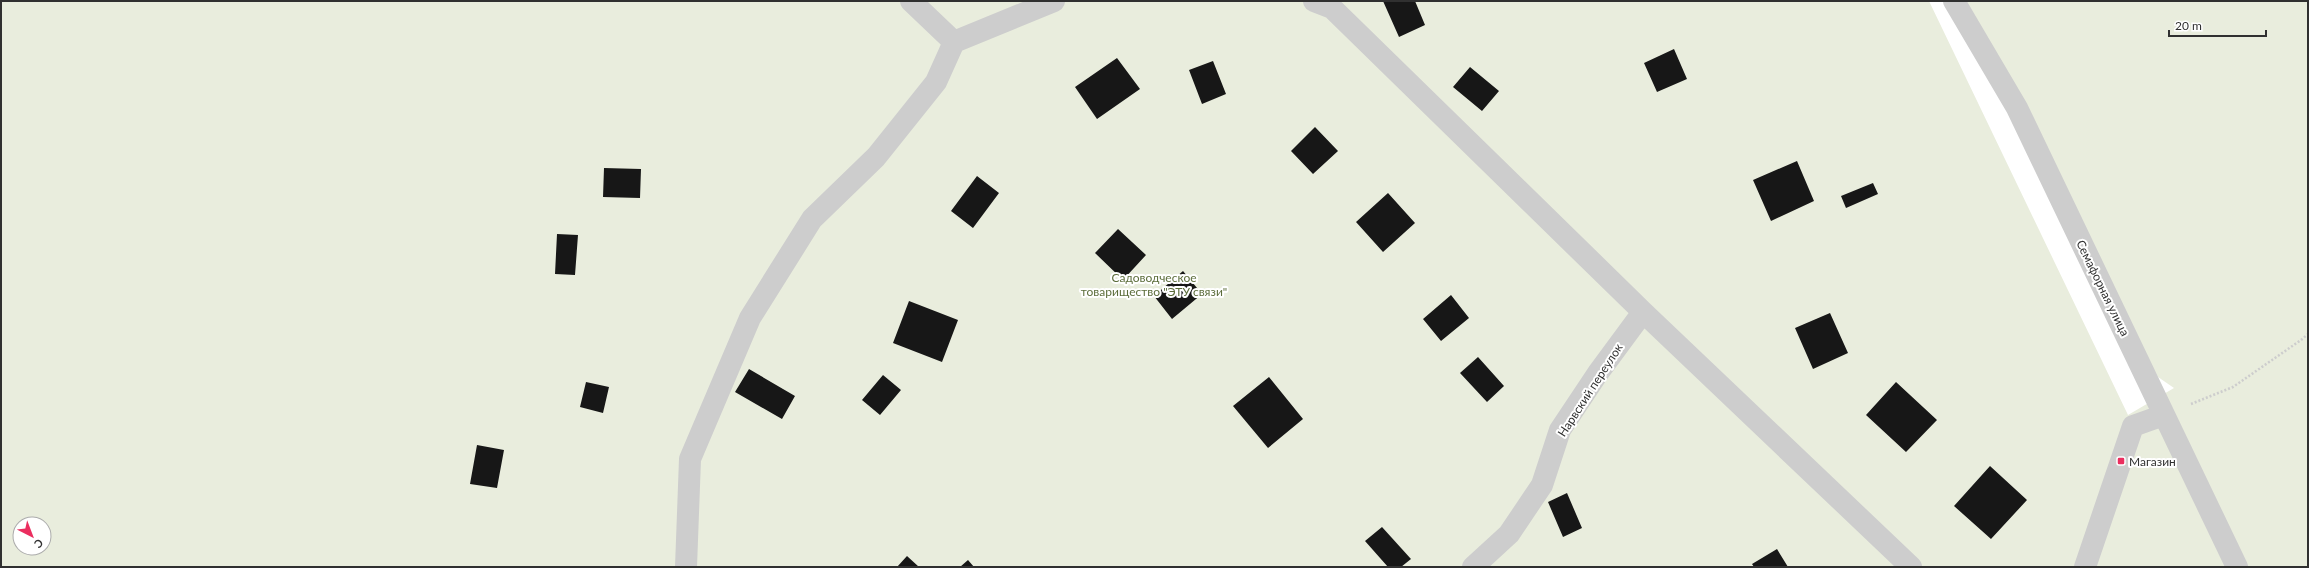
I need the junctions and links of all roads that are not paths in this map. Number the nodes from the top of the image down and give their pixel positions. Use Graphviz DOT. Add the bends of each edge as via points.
graph roads {
  1 [pos="911,1"];
  2 [pos="1054,1"];
  3 [pos="1314,1"];
  4 [pos="1954,1"];
  5 [pos="954,42"];
  6 [pos="1643,312"];
  7 [pos="2164,415"];
  8 [pos="686,567"];
  9 [pos="1473,567"];
  10 [pos="1911,567"];
  11 [pos="2085,567"];
  12 [pos="2237,567"];
  1 -- 5 [label="street"];
  2 -- 5 [label="street"];
  3 -- 6 [label="street" via="1332,8"];
  4 -- 7 [label="street, Семафорная улица" via="2017,108"];
  5 -- 8 [label="street" via="936,82 876,156 812,219 750,318 690,459"];
  6 -- 9 [label="street, Нарвский переулок" via="1560,430 1542,485 1508,534"];
  6 -- 10 [label="street"];
  7 -- 11 [label="street" via="2133,426"];
  7 -- 12 [label="street, Семафорная улица"];
}
